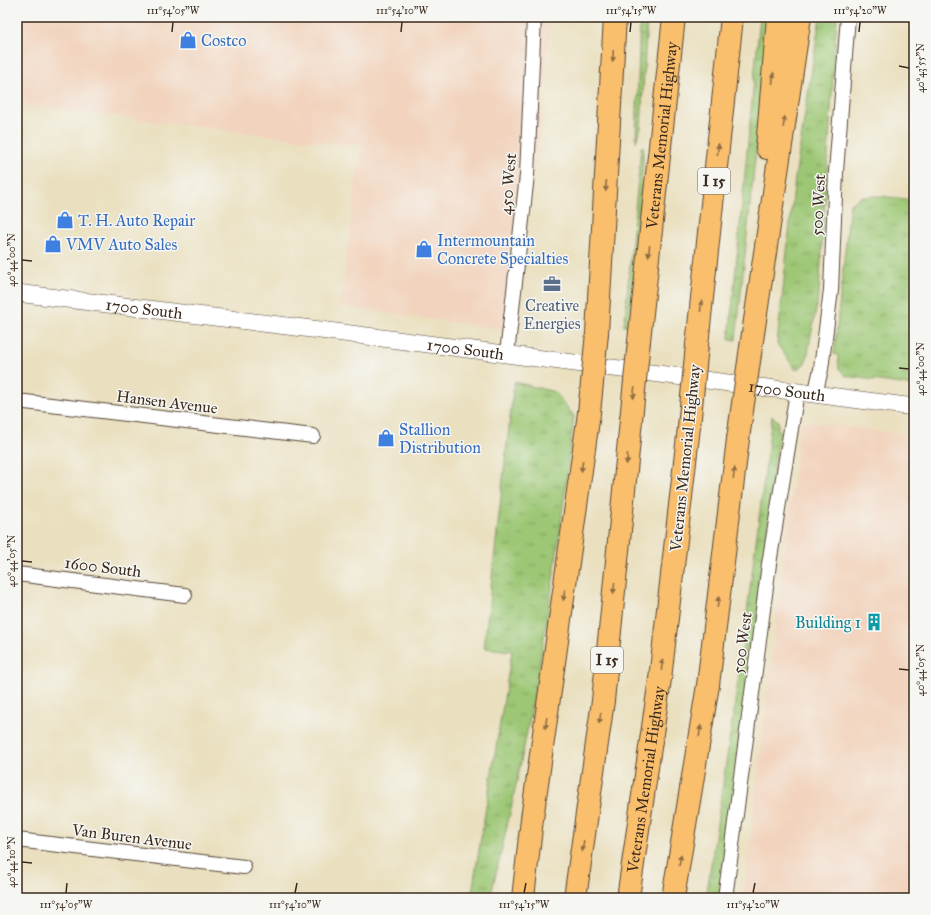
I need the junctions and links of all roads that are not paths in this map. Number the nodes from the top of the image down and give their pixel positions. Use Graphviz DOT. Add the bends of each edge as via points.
graph roads {
  1 [pos="534,17"];
  2 [pos="615,17"];
  3 [pos="674,17"];
  4 [pos="732,17"];
  5 [pos="778,17"];
  6 [pos="800,17"];
  7 [pos="848,17"];
  8 [pos="17,293"];
  9 [pos="507,354"];
  10 [pos="750,354"];
  11 [pos="797,392"];
  12 [pos="815,395"];
  13 [pos="17,401"];
  14 [pos="914,407"];
  15 [pos="313,436"];
  16 [pos="17,574"];
  17 [pos="185,595"];
  18 [pos="532,819"];
  19 [pos="17,840"];
  20 [pos="244,867"];
  21 [pos="515,898"];
  22 [pos="523,898"];
  23 [pos="575,898"];
  24 [pos="628,898"];
  25 [pos="673,898"];
  26 [pos="725,898"];
  1 -- 9 [label="street, 450 West" via="527,175"];
  2 -- 18 [label="highway, one-way, bridge" via="598,333"];
  3 -- 23 [label="highway, Veterans Memorial Highway / I 15, one-way, bridge" via="603,701"];
  24 -- 4 [label="highway, Veterans Memorial Highway / I 15, one-way, bridge" via="660,679"];
  10 -- 5 [label="highway, one-way"];
  10 -- 6 [label="highway, one-way"];
  7 -- 12 [label="street, 500 West" via="836,172 831,290"];
  8 -- 9 [label="street, 1700 South"];
  9 -- 11 [label="street, 1700 South"];
  25 -- 10 [label="highway, one-way, bridge" via="708,685"];
  11 -- 12 [label="street, 1700 South"];
  11 -- 26 [label="street, 500 West" via="769,564"];
  12 -- 14 [label="street, 1700 South"];
  13 -- 15 [label="street, Hansen Avenue"];
  16 -- 17 [label="street, 1600 South"];
  18 -- 21 [label="highway"];
  18 -- 22 [label="highway"];
  19 -- 20 [label="street, Van Buren Avenue"];
}
